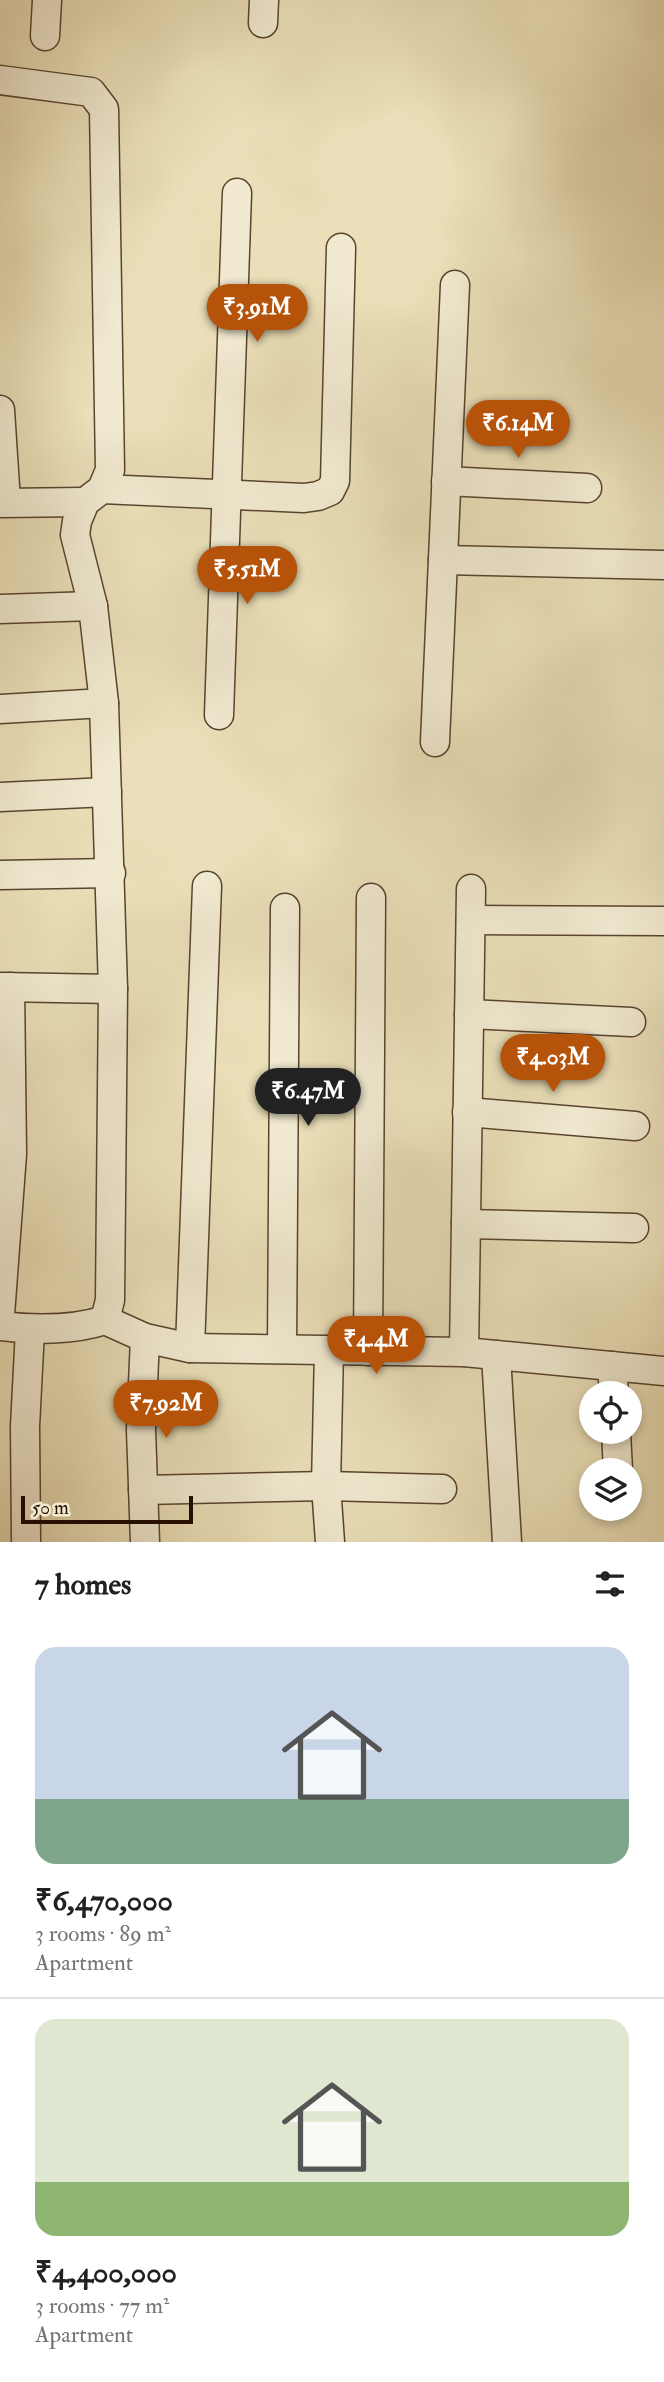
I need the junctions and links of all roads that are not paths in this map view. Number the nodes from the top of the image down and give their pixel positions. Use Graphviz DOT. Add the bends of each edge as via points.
graph roads {
  1 [pos="47,0"];
  2 [pos="45,36"];
  3 [pos="0,80"];
  4 [pos="237,193"];
  5 [pos="341,248"];
  6 [pos="455,285"];
  7 [pos="0,410"];
  8 [pos="446,481"];
  9 [pos="587,488"];
  10 [pos="227,494"];
  11 [pos="93,496"];
  12 [pos="3,503"];
  13 [pos="443,560"];
  14 [pos="664,565"];
  15 [pos="93,606"];
  16 [pos="0,608"];
  17 [pos="104,704"];
  18 [pos="0,709"];
  19 [pos="219,715"];
  20 [pos="435,742"];
  21 [pos="107,792"];
  22 [pos="0,797"];
  23 [pos="111,873"];
  24 [pos="0,875"];
  25 [pos="207,886"];
  26 [pos="471,888"];
  27 [pos="371,898"];
  28 [pos="285,908"];
  29 [pos="471,919"];
  30 [pos="664,921"];
  31 [pos="5,987"];
  32 [pos="113,989"];
  33 [pos="469,1014"];
  34 [pos="631,1022"];
  35 [pos="6,1104"];
  36 [pos="467,1112"];
  37 [pos="635,1126"];
  38 [pos="466,1224"];
  39 [pos="634,1228"];
  40 [pos="0,1315"];
  41 [pos="105,1320"];
  42 [pos="0,1326"];
  43 [pos="30,1329"];
  44 [pos="145,1338"];
  45 [pos="190,1348"];
  46 [pos="282,1348"];
  47 [pos="329,1350"];
  48 [pos="368,1351"];
  49 [pos="464,1352"];
  50 [pos="496,1355"];
  51 [pos="664,1371"];
  52 [pos="613,1380"];
  53 [pos="326,1486"];
  54 [pos="442,1489"];
  55 [pos="143,1490"];
  56 [pos="26,1542"];
  57 [pos="145,1542"];
  58 [pos="330,1542"];
  59 [pos="507,1542"];
  1 -- 2 [label="street"];
  3 -- 11 [label="street" via="92,92 104,109 110,470"];
  4 -- 10 [label="street"];
  5 -- 10 [label="street" via="334,481 330,491 303,498"];
  6 -- 8 [label="street"];
  7 -- 12 [label="street"];
  8 -- 9 [label="street"];
  8 -- 13 [label="street"];
  10 -- 11 [label="street"];
  10 -- 19 [label="street"];
  11 -- 12 [label="street"];
  11 -- 15 [label="street" via="77,521 75,535"];
  13 -- 14 [label="street"];
  13 -- 20 [label="street"];
  15 -- 16 [label="street"];
  15 -- 17 [label="street"];
  17 -- 18 [label="street"];
  17 -- 21 [label="street"];
  21 -- 22 [label="street"];
  21 -- 23 [label="street"];
  23 -- 24 [label="street"];
  23 -- 32 [label="street"];
  25 -- 45 [label="street"];
  26 -- 29 [label="street"];
  27 -- 48 [label="street"];
  28 -- 46 [label="street"];
  29 -- 30 [label="street"];
  29 -- 33 [label="street"];
  31 -- 32 [label="street"];
  31 -- 35 [label="street"];
  32 -- 41 [label="street" via="110,1300"];
  33 -- 34 [label="street"];
  33 -- 36 [label="street"];
  35 -- 40 [label="street" via="12,1154"];
  36 -- 37 [label="street"];
  36 -- 38 [label="street"];
  38 -- 39 [label="street"];
  38 -- 49 [label="street"];
  41 -- 43 [label="street" via="85,1326"];
  41 -- 44 [label="street"];
  42 -- 43 [label="street"];
  43 -- 56 [label="street"];
  44 -- 45 [label="street"];
  44 -- 55 [label="street"];
  45 -- 46 [label="street"];
  46 -- 47 [label="street"];
  47 -- 48 [label="street"];
  47 -- 53 [label="street"];
  48 -- 49 [label="street"];
  49 -- 50 [label="street"];
  50 -- 52 [label="street"];
  50 -- 59 [label="street"];
  51 -- 52 [label="street"];
  53 -- 54 [label="street"];
  53 -- 55 [label="street"];
  53 -- 58 [label="street"];
  55 -- 57 [label="street"];
}
